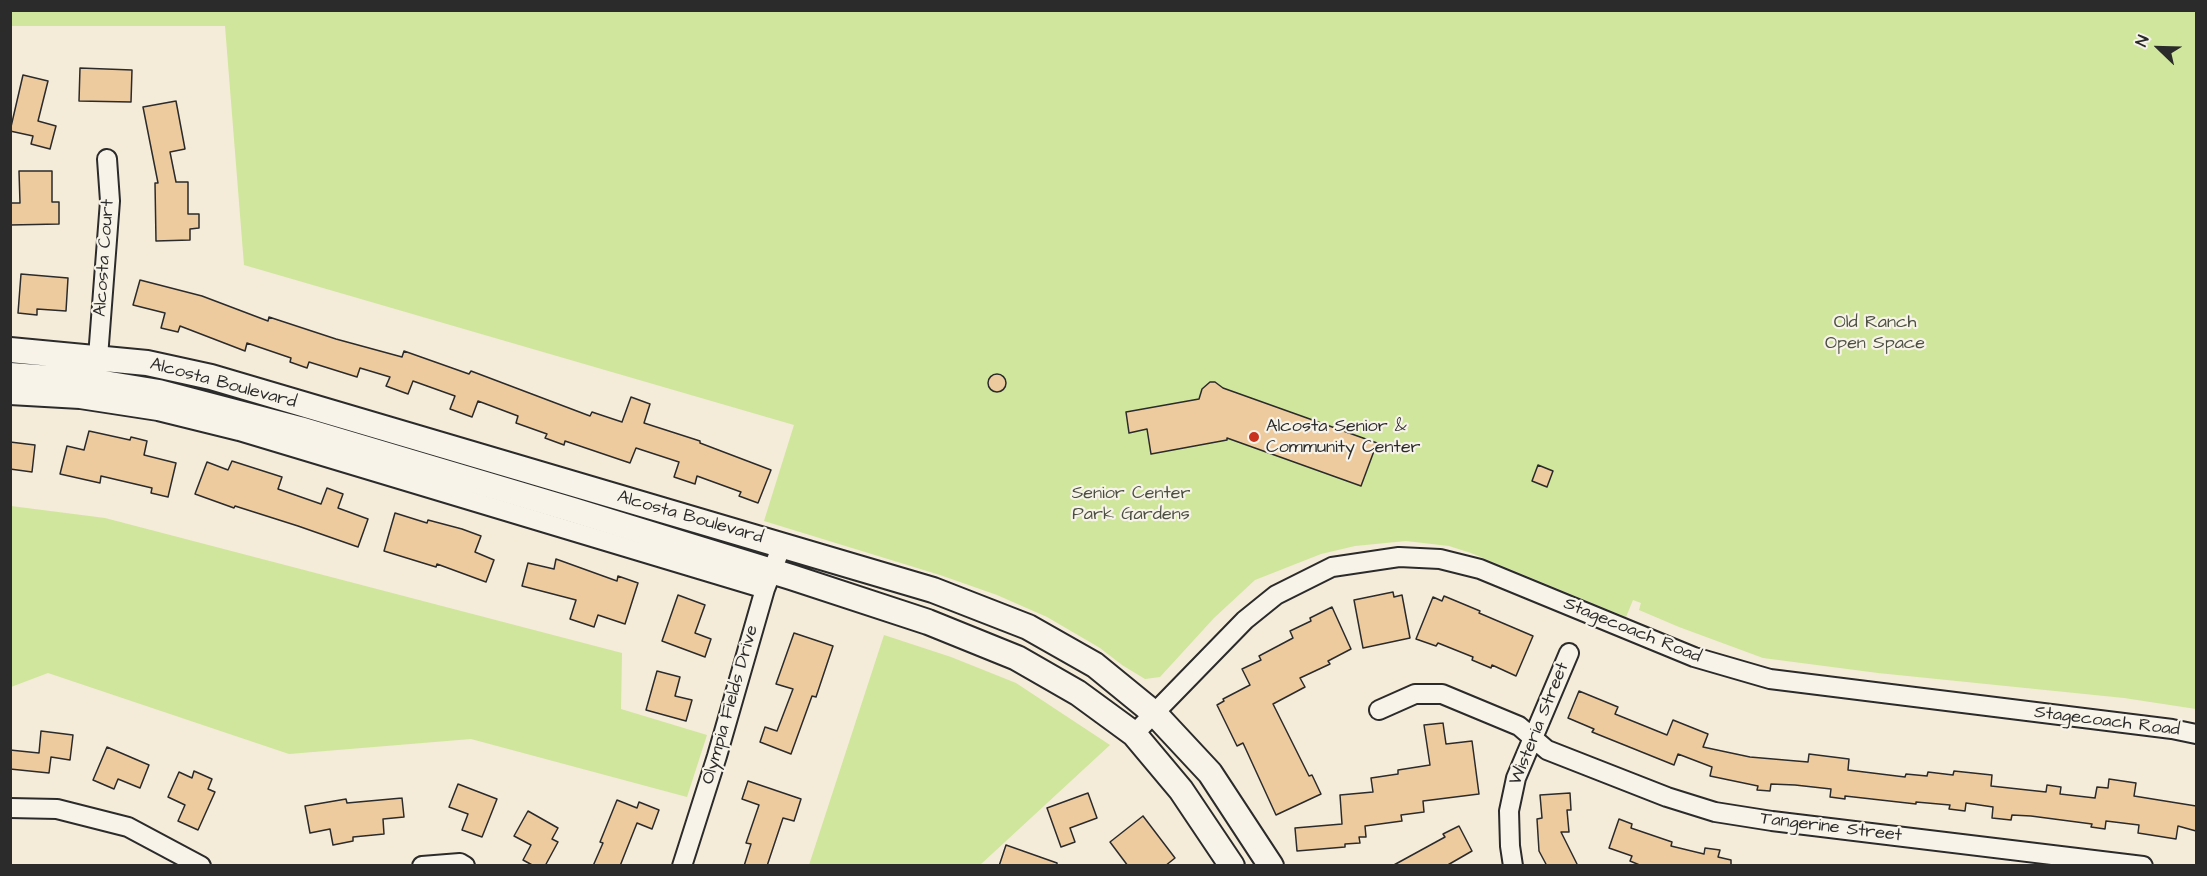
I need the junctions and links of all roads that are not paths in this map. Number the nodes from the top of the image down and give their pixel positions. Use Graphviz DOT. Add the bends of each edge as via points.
graph roads {
  1 [pos="107,159"];
  2 [pos="10,350"];
  3 [pos="98,357"];
  4 [pos="10,375"];
  5 [pos="10,395"];
  6 [pos="782,545"];
  7 [pos="768,580"];
  8 [pos="1569,653"];
  9 [pos="1379,710"];
  10 [pos="1155,714"];
  11 [pos="1134,734"];
  12 [pos="2196,734"];
  13 [pos="1534,737"];
  14 [pos="10,808"];
  15 [pos="201,866"];
  16 [pos="422,866"];
  17 [pos="465,866"];
  18 [pos="682,866"];
  19 [pos="1232,866"];
  20 [pos="1271,866"];
  21 [pos="1513,866"];
  22 [pos="2143,866"];
  1 -- 3 [label="street, Alcosta Court" via="110,201"];
  2 -- 3 [label="main road, Alcosta Boulevard"];
  3 -- 6 [label="main road, Alcosta Boulevard" via="211,377"];
  4 -- 7 [label="main road, Alcosta Boulevard" via="92,381 159,392 312,432 573,510"];
  5 -- 7 [label="street, Alcosta Boulevard" via="91,400 216,425"];
  6 -- 7 [label="street, Olympia Fields Drive"];
  6 -- 10 [label="main road, Alcosta Boulevard" via="933,590 1028,627 1095,665"];
  7 -- 11 [label="main road, Alcosta Boulevard" via="927,622 1017,658 1078,693"];
  7 -- 18 [label="street, Olympia Fields Drive"];
  8 -- 13 [label="street, Wisteria Street"];
  9 -- 13 [label="street, Tangerine Street" via="1415,694 1442,694 1519,726"];
  10 -- 11 [label="street, Stagecoach Road"];
  10 -- 12 [label="street, Stagecoach Road" via="1245,620 1276,595 1332,567 1399,557 1440,559 1480,568 1694,657 1770,679"];
  10 -- 20 [label="main road, Alcosta Boulevard" via="1210,773"];
  11 -- 19 [label="main road, Alcosta Boulevard" via="1182,790"];
  13 -- 21 [label="street, Wisteria Street" via="1516,778 1509,811"];
  13 -- 22 [label="street, Tangerine Street" via="1547,750 1715,812"];
  14 -- 15 [label="street" via="57,809 128,827"];
  16 -- 17 [label="street"];
}
